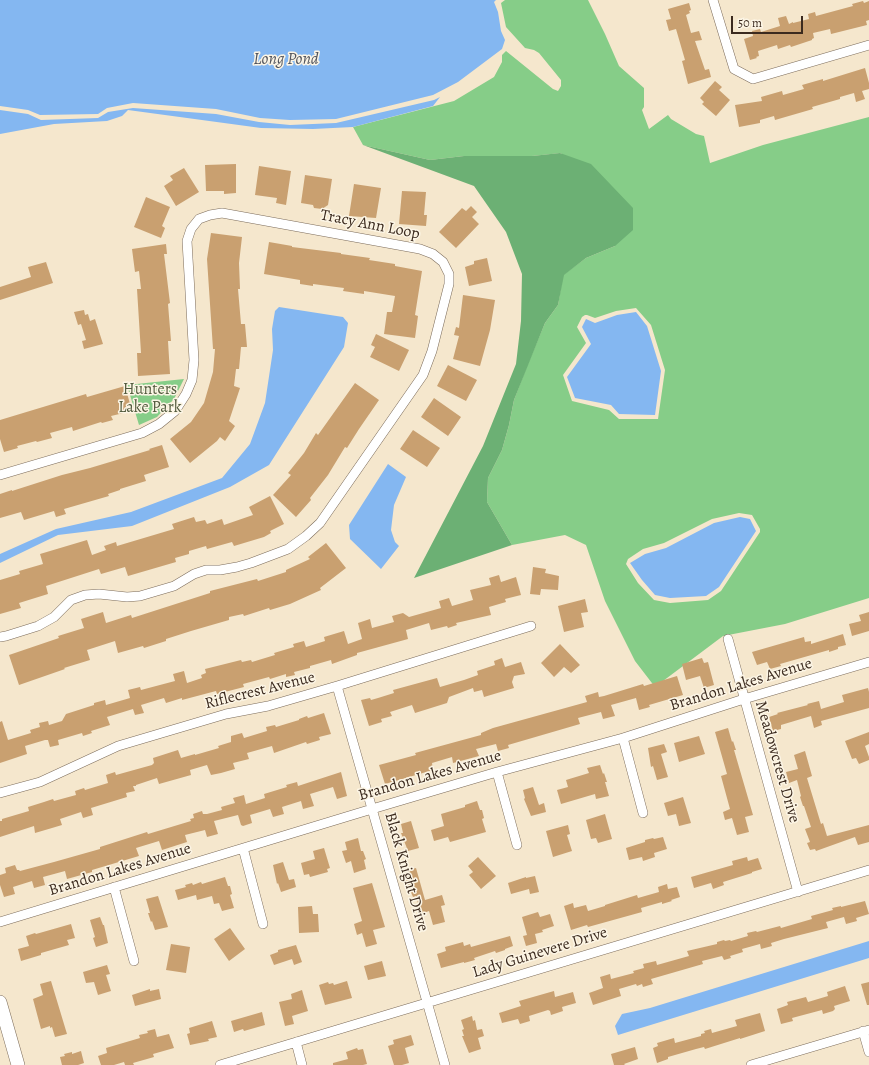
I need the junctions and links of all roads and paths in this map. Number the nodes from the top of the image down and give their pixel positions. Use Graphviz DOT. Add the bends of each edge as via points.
graph roads {
  1 [pos="712,0"];
  2 [pos="869,45"];
  3 [pos="0,475"];
  4 [pos="531,626"];
  5 [pos="0,636"];
  6 [pos="728,639"];
  7 [pos="869,662"];
  8 [pos="338,686"];
  9 [pos="744,699"];
  10 [pos="623,738"];
  11 [pos="497,772"];
  12 [pos="0,793"];
  13 [pos="372,809"];
  14 [pos="643,813"];
  15 [pos="517,846"];
  16 [pos="243,848"];
  17 [pos="869,870"];
  18 [pos="114,887"];
  19 [pos="798,892"];
  20 [pos="0,922"];
  21 [pos="263,924"];
  22 [pos="134,961"];
  23 [pos="0,1002"];
  24 [pos="427,1002"];
  25 [pos="866,1030"];
  26 [pos="296,1042"];
  27 [pos="869,1052"];
  28 [pos="18,1065"];
  29 [pos="220,1065"];
  30 [pos="302,1065"];
  31 [pos="445,1065"];
  32 [pos="751,1065"];
  1 -- 2 [label="street" via="734,69 752,79"];
  3 -- 5 [label="street, Tracy Ann Loop" via="142,433 175,411 192,380 194,360 187,241 191,229 199,219 222,213 420,249 434,254 443,262 449,274 449,284 432,351 423,375 320,523 306,536 288,549 251,563 237,568 206,570 174,586 140,596 85,595 72,600 54,617 38,626"];
  4 -- 8 [label="street, Riflecrest Avenue"];
  6 -- 9 [label="street, Meadowcrest Drive"];
  7 -- 9 [label="street, Brandon Lakes Avenue"];
  8 -- 12 [label="street, Riflecrest Avenue" via="268,706 226,714 118,746 40,782"];
  8 -- 13 [label="street, Black Knight Drive"];
  9 -- 10 [label="street, Brandon Lakes Avenue"];
  9 -- 19 [label="street, Meadowcrest Drive"];
  10 -- 11 [label="street, Brandon Lakes Avenue"];
  10 -- 14 [label="street"];
  11 -- 13 [label="street, Brandon Lakes Avenue"];
  11 -- 15 [label="street"];
  13 -- 16 [label="street, Brandon Lakes Avenue"];
  13 -- 24 [label="street, Black Knight Drive"];
  16 -- 18 [label="street, Brandon Lakes Avenue"];
  16 -- 21 [label="street"];
  17 -- 19 [label="street, Lady Guinevere Drive"];
  18 -- 20 [label="street, Brandon Lakes Avenue"];
  18 -- 22 [label="street"];
  19 -- 24 [label="street, Lady Guinevere Drive"];
  23 -- 28 [label="street"];
  24 -- 26 [label="street, Lady Guinevere Drive"];
  24 -- 31 [label="street, Black Knight Drive"];
  25 -- 27 [label="street"];
  25 -- 32 [label="street"];
  26 -- 29 [label="street, Lady Guinevere Drive"];
  26 -- 30 [label="street"];
}
